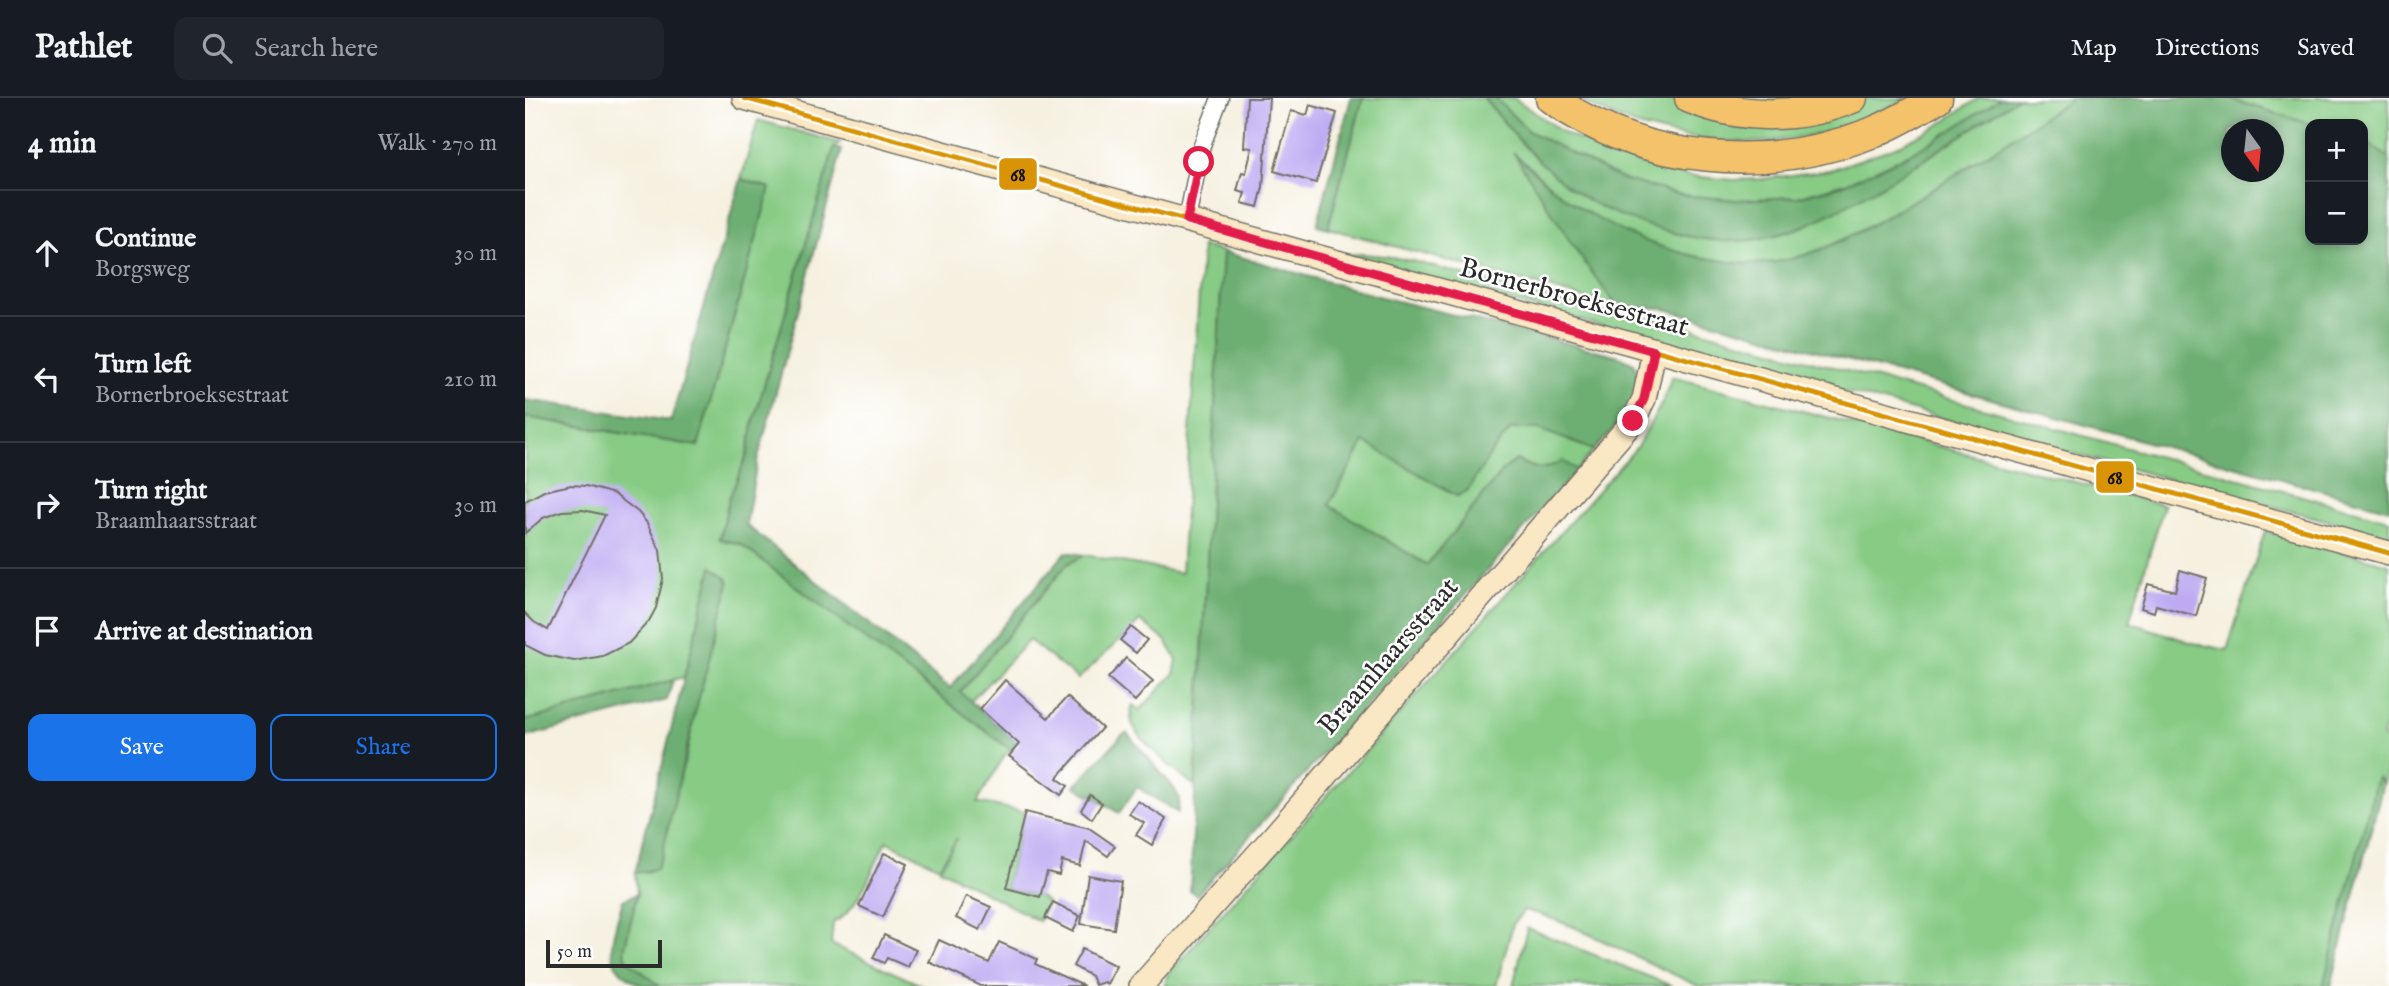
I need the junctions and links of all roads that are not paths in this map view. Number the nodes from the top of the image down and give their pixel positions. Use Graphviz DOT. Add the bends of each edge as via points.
graph roads {
  1 [pos="744,98"];
  2 [pos="1220,98"];
  3 [pos="1551,98"];
  4 [pos="1690,98"];
  5 [pos="1852,98"];
  6 [pos="1937,98"];
  7 [pos="1187,220"];
  8 [pos="1654,351"];
  9 [pos="2389,553"];
  10 [pos="1141,986"];
  1 -- 7 [label="main road, Bornerbroeksestraat"];
  2 -- 7 [label="street" via="1202,145"];
  3 -- 6 [label="highway" via="1602,128 1653,147 1702,156 1755,158 1810,151 1871,133"];
  4 -- 5 [label="highway" via="1720,108 1776,115 1807,113"];
  7 -- 8 [label="main road, Bornerbroeksestraat"];
  8 -- 9 [label="main road, Bornerbroeksestraat"];
  8 -- 10 [label="main road, Braamhaarsstraat" via="1644,399 1633,421"];
}
